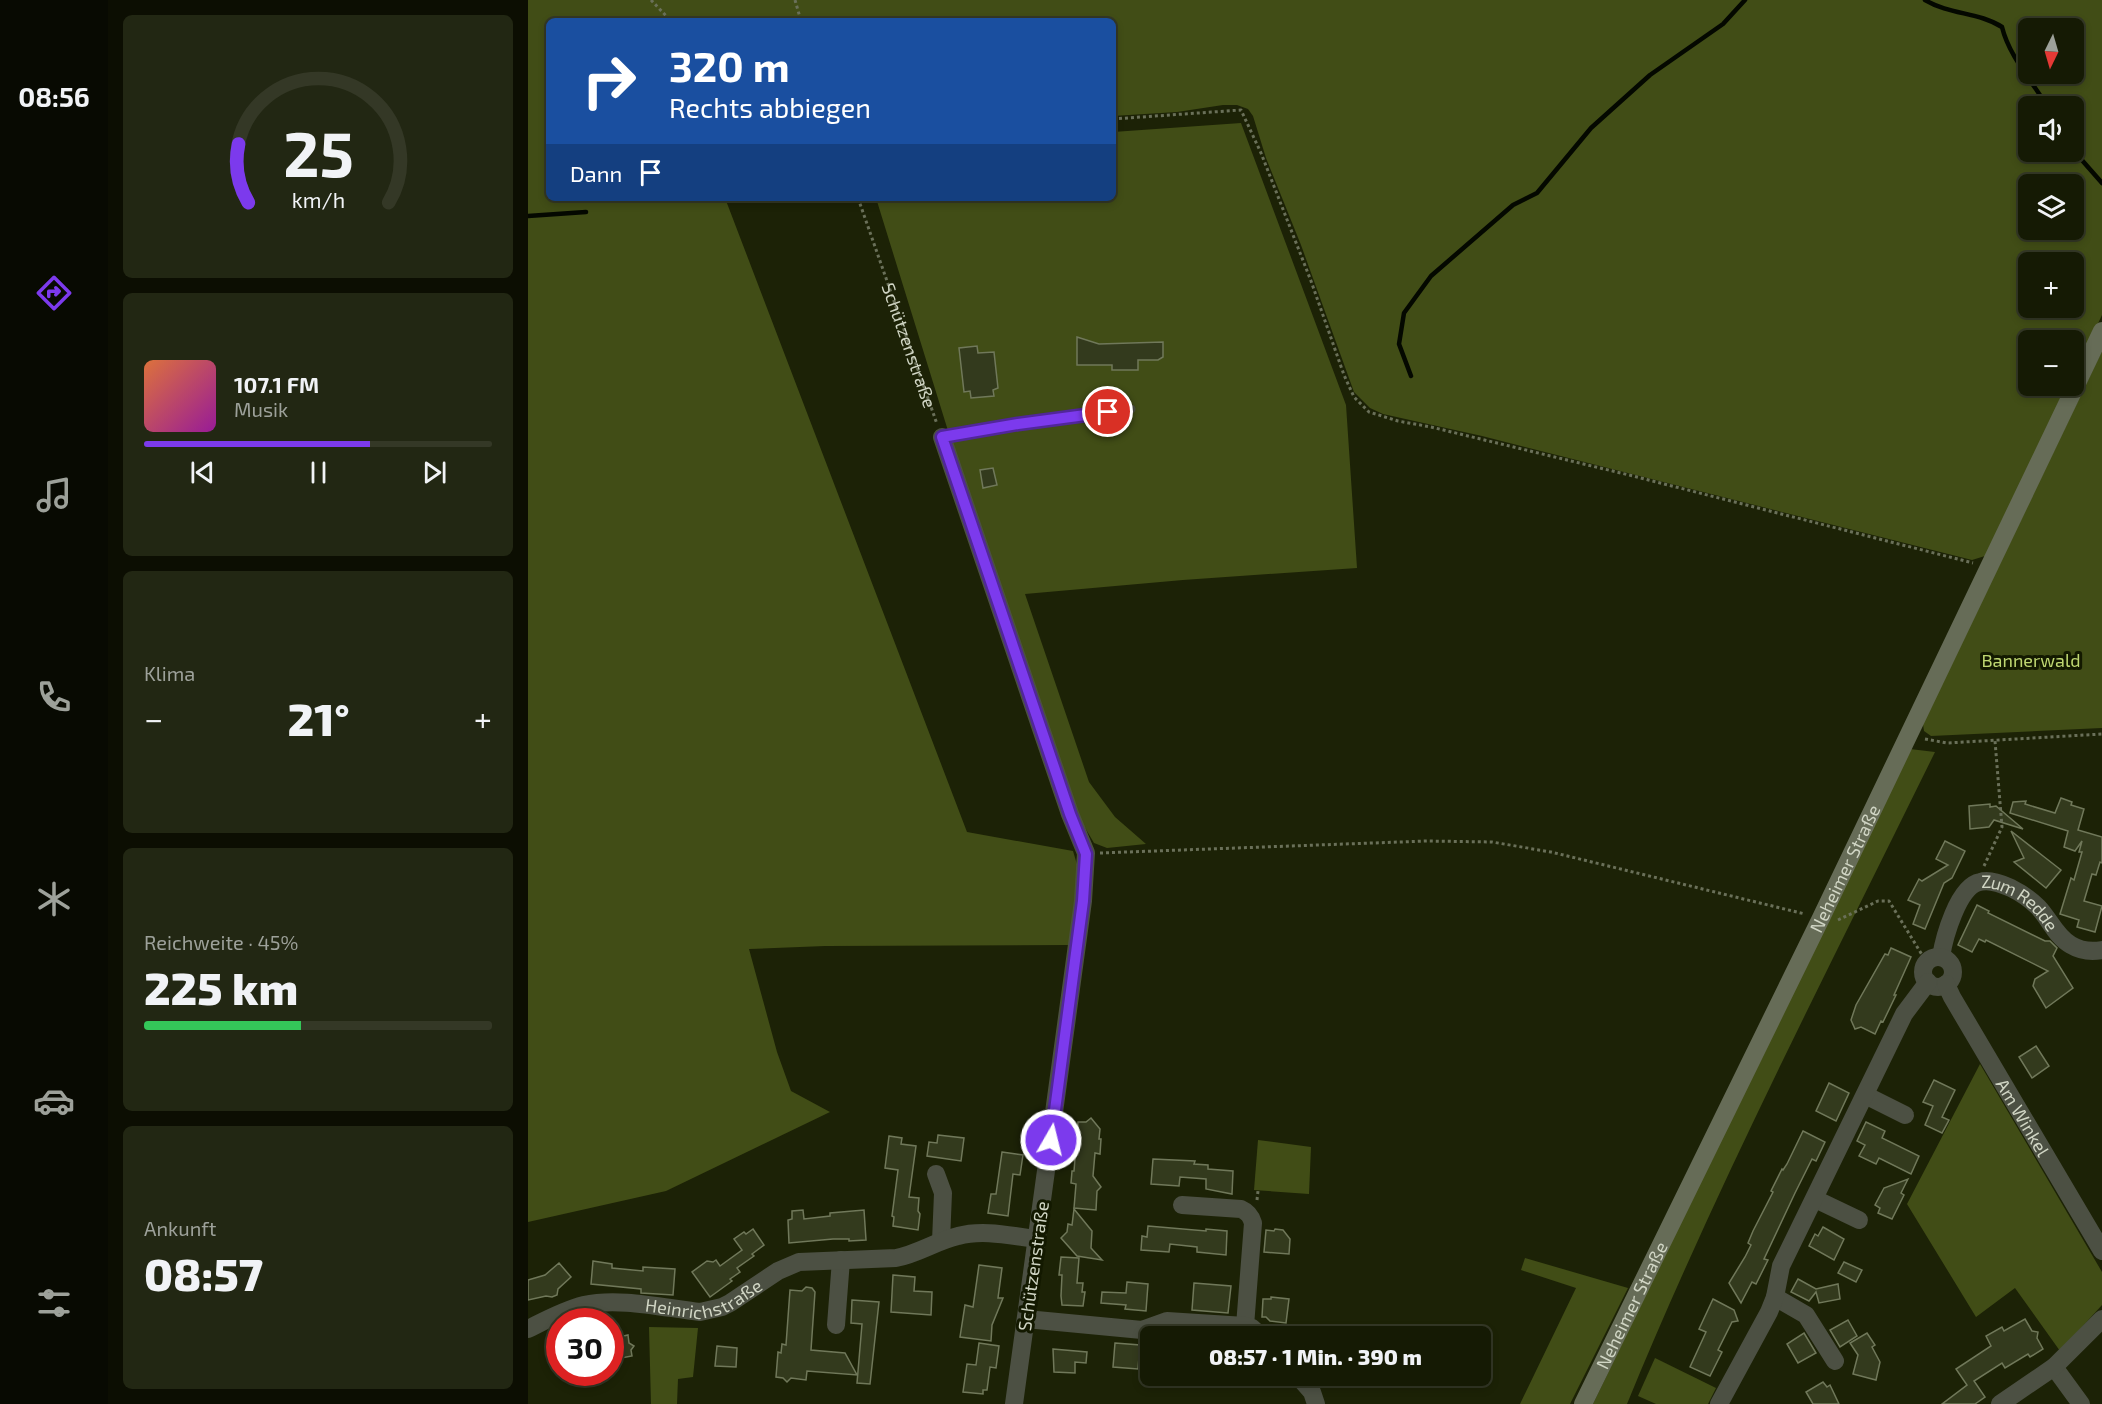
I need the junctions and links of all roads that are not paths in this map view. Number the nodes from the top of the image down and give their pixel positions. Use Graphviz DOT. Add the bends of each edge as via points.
graph roads {
  1 [pos="2102,331"];
  2 [pos="1131,409"];
  3 [pos="942,437"];
  4 [pos="2101,953"];
  5 [pos="1934,960"];
  6 [pos="1937,983"];
  7 [pos="1865,1095"];
  8 [pos="1905,1114"];
  9 [pos="936,1174"];
  10 [pos="1815,1199"];
  11 [pos="1182,1205"];
  12 [pos="1859,1220"];
  13 [pos="1037,1239"];
  14 [pos="941,1241"];
  15 [pos="2102,1251"];
  16 [pos="841,1260"];
  17 [pos="1775,1298"];
  18 [pos="1026,1319"];
  19 [pos="2102,1319"];
  20 [pos="836,1325"];
  21 [pos="1153,1326"];
  22 [pos="1245,1326"];
  23 [pos="528,1329"];
  24 [pos="1140,1330"];
  25 [pos="1835,1361"];
  26 [pos="2054,1367"];
  27 [pos="1307,1386"];
  28 [pos="1014,1404"];
  29 [pos="1316,1404"];
  30 [pos="1583,1404"];
  31 [pos="1719,1404"];
  32 [pos="2000,1404"];
  33 [pos="2081,1404"];
  1 -- 30 [label="main road, Neheimer Straße"];
  2 -- 3 [label="lane"];
  3 -- 13 [label="street, Schützenstraße" via="1086,854"];
  4 -- 5 [label="street, Zum Redde" via="2070,945 2036,904 1991,881 1978,882 1963,897"];
  5 -- 6 [label="street, Zum Redde" via="1923,971 1924,977"];
  5 -- 6 [label="street" via="1946,959 1952,969 1950,980"];
  6 -- 7 [label="street" via="1904,1014"];
  6 -- 15 [label="street, Am Winkel"];
  7 -- 8 [label="street"];
  7 -- 10 [label="street"];
  9 -- 14 [label="street" via="943,1193"];
  10 -- 12 [label="street"];
  10 -- 17 [label="street" via="1781,1266"];
  11 -- 22 [label="street" via="1241,1209 1251,1218"];
  13 -- 14 [label="street, Heinrichstraße" via="980,1233"];
  13 -- 18 [label="street, Schützenstraße"];
  14 -- 16 [label="street, Heinrichstraße" via="896,1258"];
  16 -- 20 [label="street"];
  16 -- 23 [label="street, Heinrichstraße" via="788,1265 730,1303 709,1311 610,1302 560,1312"];
  17 -- 25 [label="street" via="1806,1315"];
  17 -- 31 [label="street"];
  18 -- 24 [label="street"];
  18 -- 28 [label="street, Schützenstraße"];
  19 -- 26 [label="street"];
  21 -- 22 [label="street" via="1167,1321"];
  26 -- 32 [label="street"];
  26 -- 33 [label="street"];
  27 -- 29 [label="street"];
}
